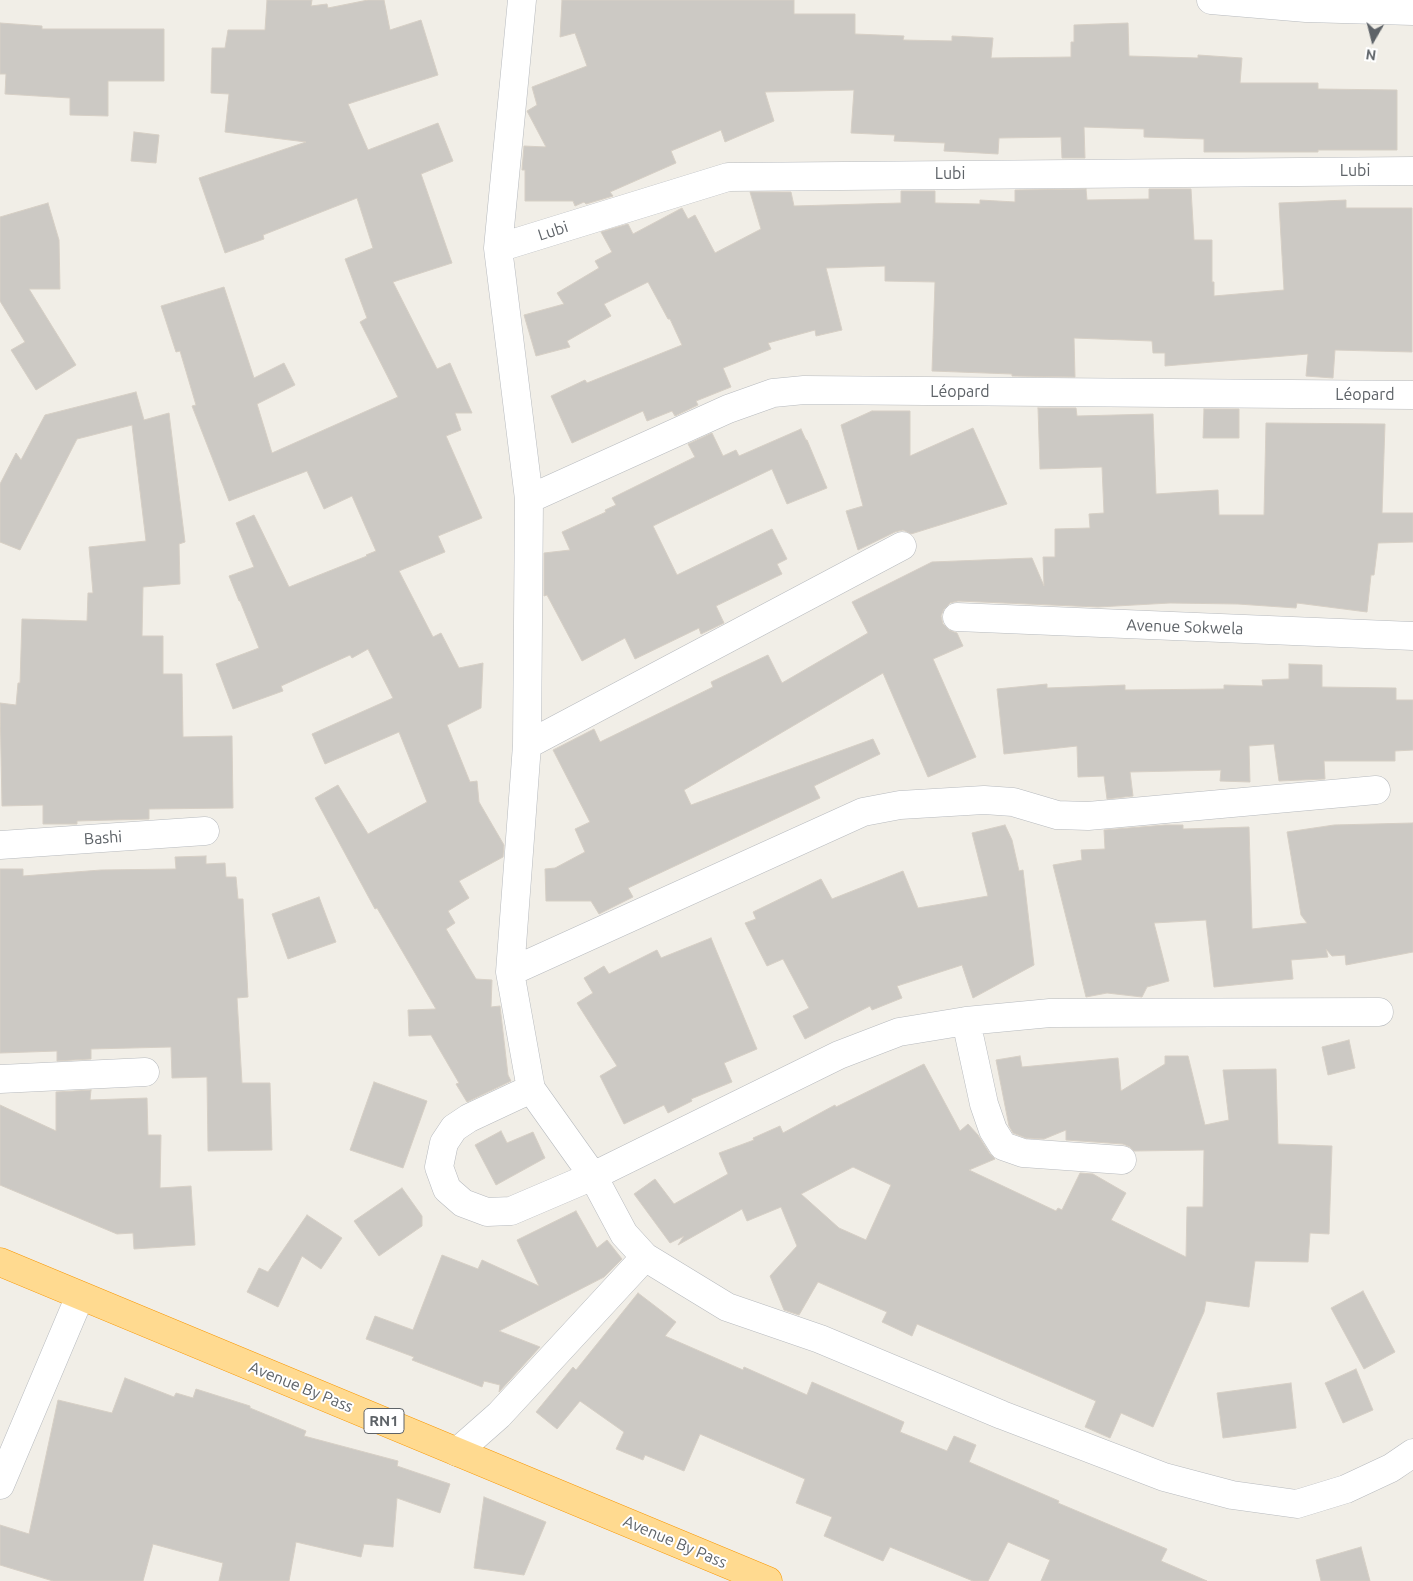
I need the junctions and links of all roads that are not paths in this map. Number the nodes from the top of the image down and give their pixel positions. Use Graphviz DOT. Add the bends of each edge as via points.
graph roads {
  1 [pos="522,0"];
  2 [pos="1212,0"];
  3 [pos="1413,11"];
  4 [pos="1413,171"];
  5 [pos="498,248"];
  6 [pos="1413,395"];
  7 [pos="529,499"];
  8 [pos="902,546"];
  9 [pos="957,617"];
  10 [pos="1413,636"];
  11 [pos="527,745"];
  12 [pos="1376,790"];
  13 [pos="205,831"];
  14 [pos="0,845"];
  15 [pos="510,972"];
  16 [pos="1378,1012"];
  17 [pos="966,1021"];
  18 [pos="145,1072"];
  19 [pos="0,1079"];
  20 [pos="531,1089"];
  21 [pos="1122,1160"];
  22 [pos="593,1176"];
  23 [pos="645,1257"];
  24 [pos="0,1262"];
  25 [pos="80,1296"];
  26 [pos="457,1452"];
  27 [pos="1413,1453"];
  28 [pos="0,1485"];
  29 [pos="768,1581"];
  1 -- 5 [label="street"];
  2 -- 3 [label="street" via="1306,8"];
  4 -- 5 [label="street, Lubi" via="728,177"];
  5 -- 7 [label="street"];
  6 -- 7 [label="street, Léopard" via="804,390 773,393 728,409"];
  7 -- 11 [label="street"];
  8 -- 11 [label="street"];
  9 -- 10 [label="street, Avenue Sokwela"];
  11 -- 15 [label="street"];
  12 -- 15 [label="street" via="1088,816 1057,815 1013,802 984,800 900,805 863,812"];
  13 -- 14 [label="street, Bashi"];
  15 -- 20 [label="street"];
  16 -- 17 [label="street" via="1050,1012"];
  17 -- 21 [label="street" via="984,1104 993,1130 1003,1146 1023,1153"];
  17 -- 22 [label="street" via="899,1032 839,1056"];
  18 -- 19 [label="street"];
  20 -- 22 [label="street"];
  20 -- 22 [label="street" via="454,1128 444,1143 439,1167 447,1189 463,1203 487,1212 511,1211"];
  22 -- 23 [label="street" via="624,1234"];
  23 -- 26 [label="street" via="499,1415"];
  23 -- 27 [label="street" via="727,1307 820,1339 1002,1415 1164,1477 1232,1495 1297,1504 1346,1489 1391,1468"];
  24 -- 25 [label="highway, Avenue By Pass / RN1"];
  25 -- 26 [label="highway, Avenue By Pass / RN1"];
  25 -- 28 [label="street"];
  26 -- 29 [label="highway, Avenue By Pass / RN1"];
}
